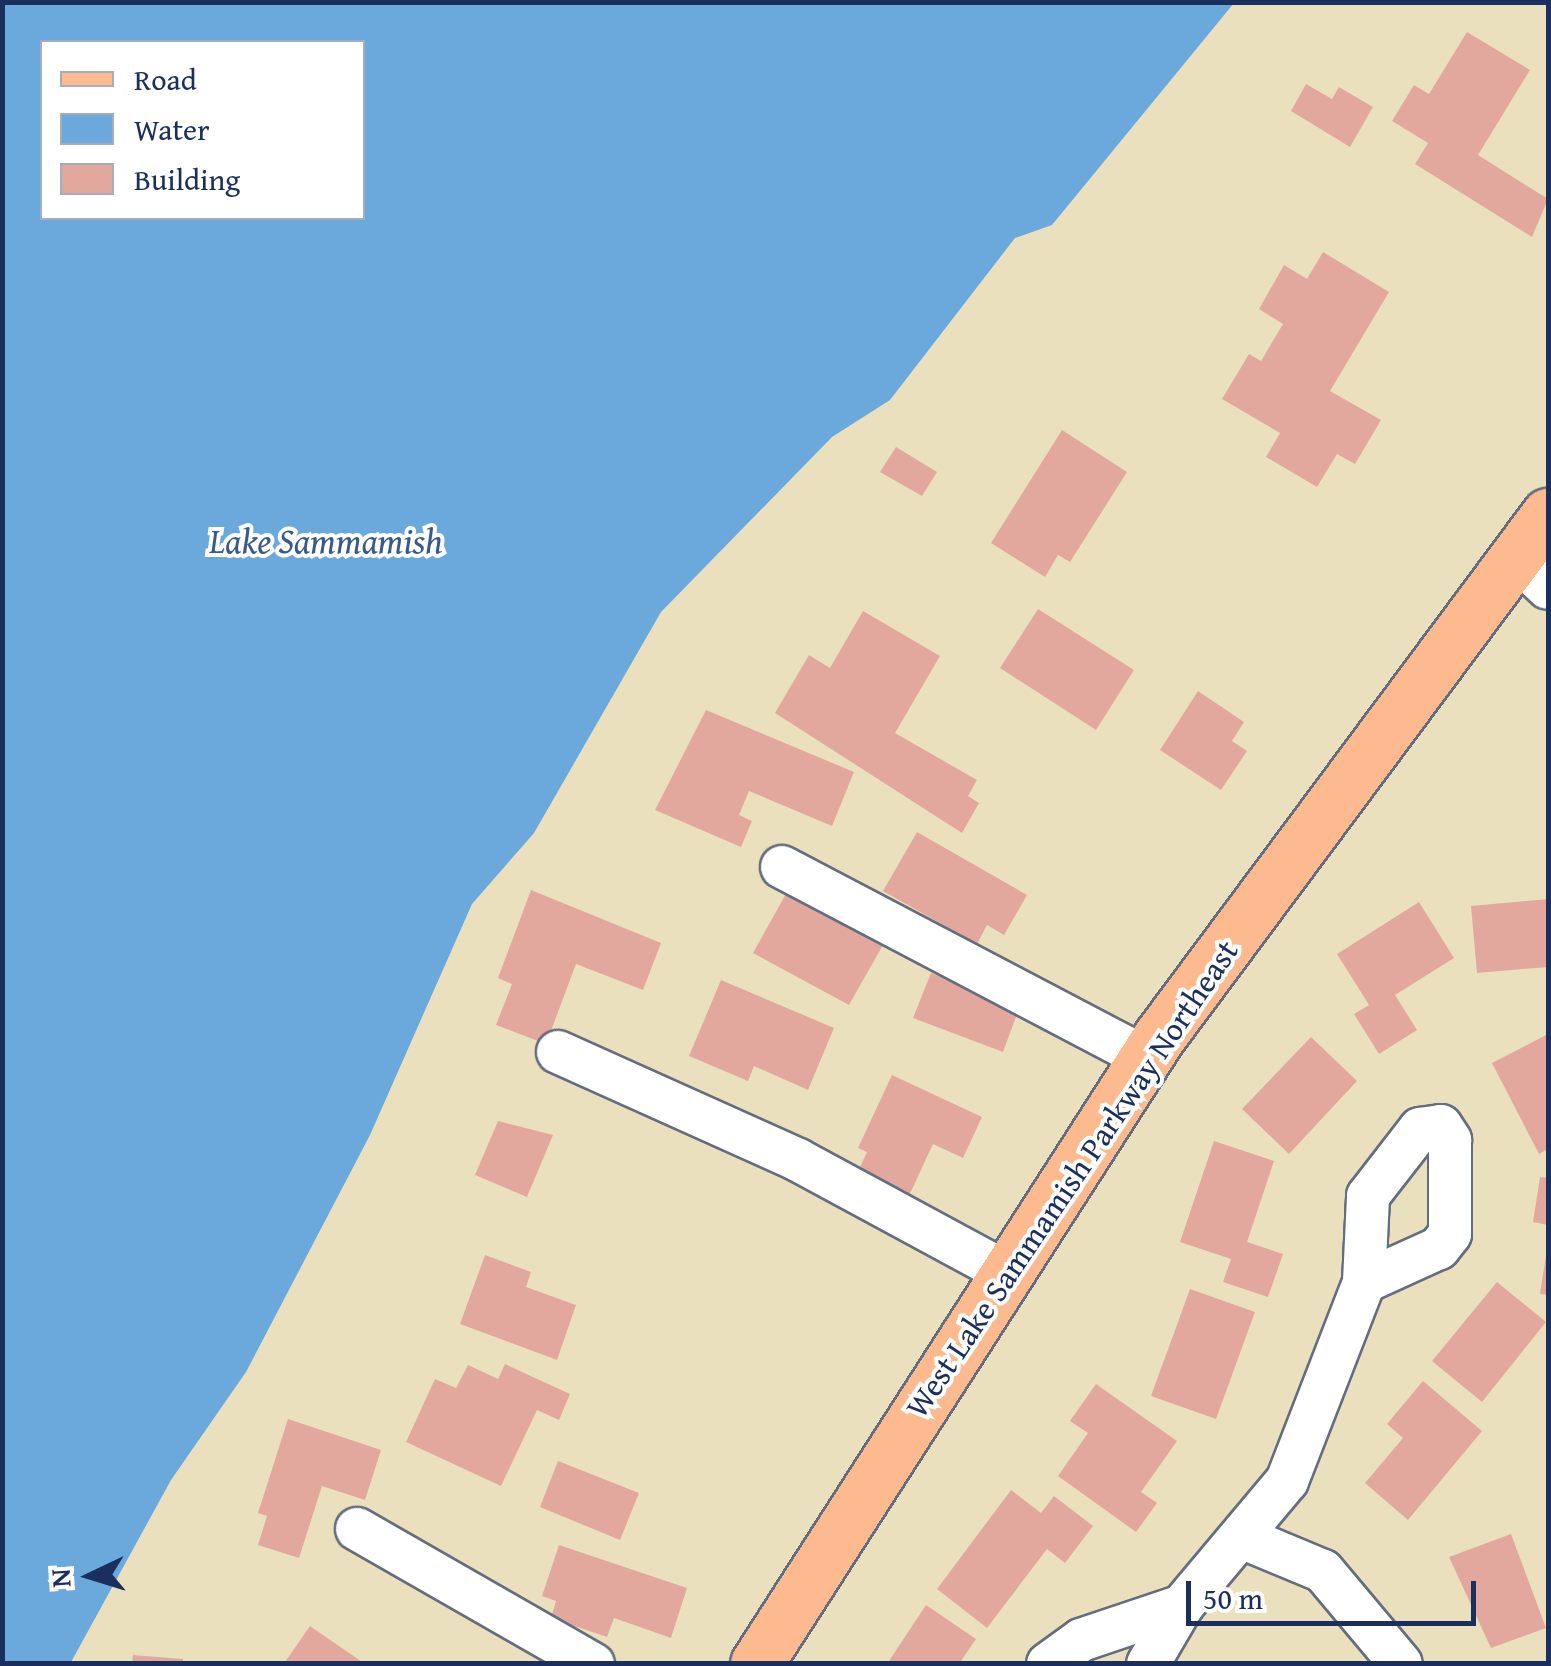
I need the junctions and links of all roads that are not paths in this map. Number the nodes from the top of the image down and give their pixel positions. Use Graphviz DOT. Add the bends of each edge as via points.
graph roads {
  1 [pos="1548,515"];
  2 [pos="1532,573"];
  3 [pos="782,867"];
  4 [pos="558,1052"];
  5 [pos="1146,1058"];
  6 [pos="1006,1272"];
  7 [pos="1364,1282"];
  8 [pos="357,1529"];
  9 [pos="1246,1539"];
  10 [pos="1182,1606"];
  11 [pos="592,1664"];
  12 [pos="757,1664"];
  13 [pos="1048,1664"];
  14 [pos="1148,1664"];
  15 [pos="1401,1664"];
  1 -- 2 [label="main road, West Lake Sammamish Parkway Northeast"];
  2 -- 5 [label="main road, West Lake Sammamish Parkway Northeast"];
  3 -- 5 [label="street"];
  4 -- 6 [label="street" via="798,1160"];
  5 -- 6 [label="main road, West Lake Sammamish Parkway Northeast"];
  6 -- 12 [label="main road, West Lake Sammamish Parkway Northeast"];
  7 -- 9 [label="street" via="1287,1481"];
  8 -- 11 [label="street"];
  9 -- 10 [label="street"];
  9 -- 15 [label="street" via="1323,1572"];
  10 -- 13 [label="street" via="1081,1640"];
  10 -- 14 [label="street"];
}
